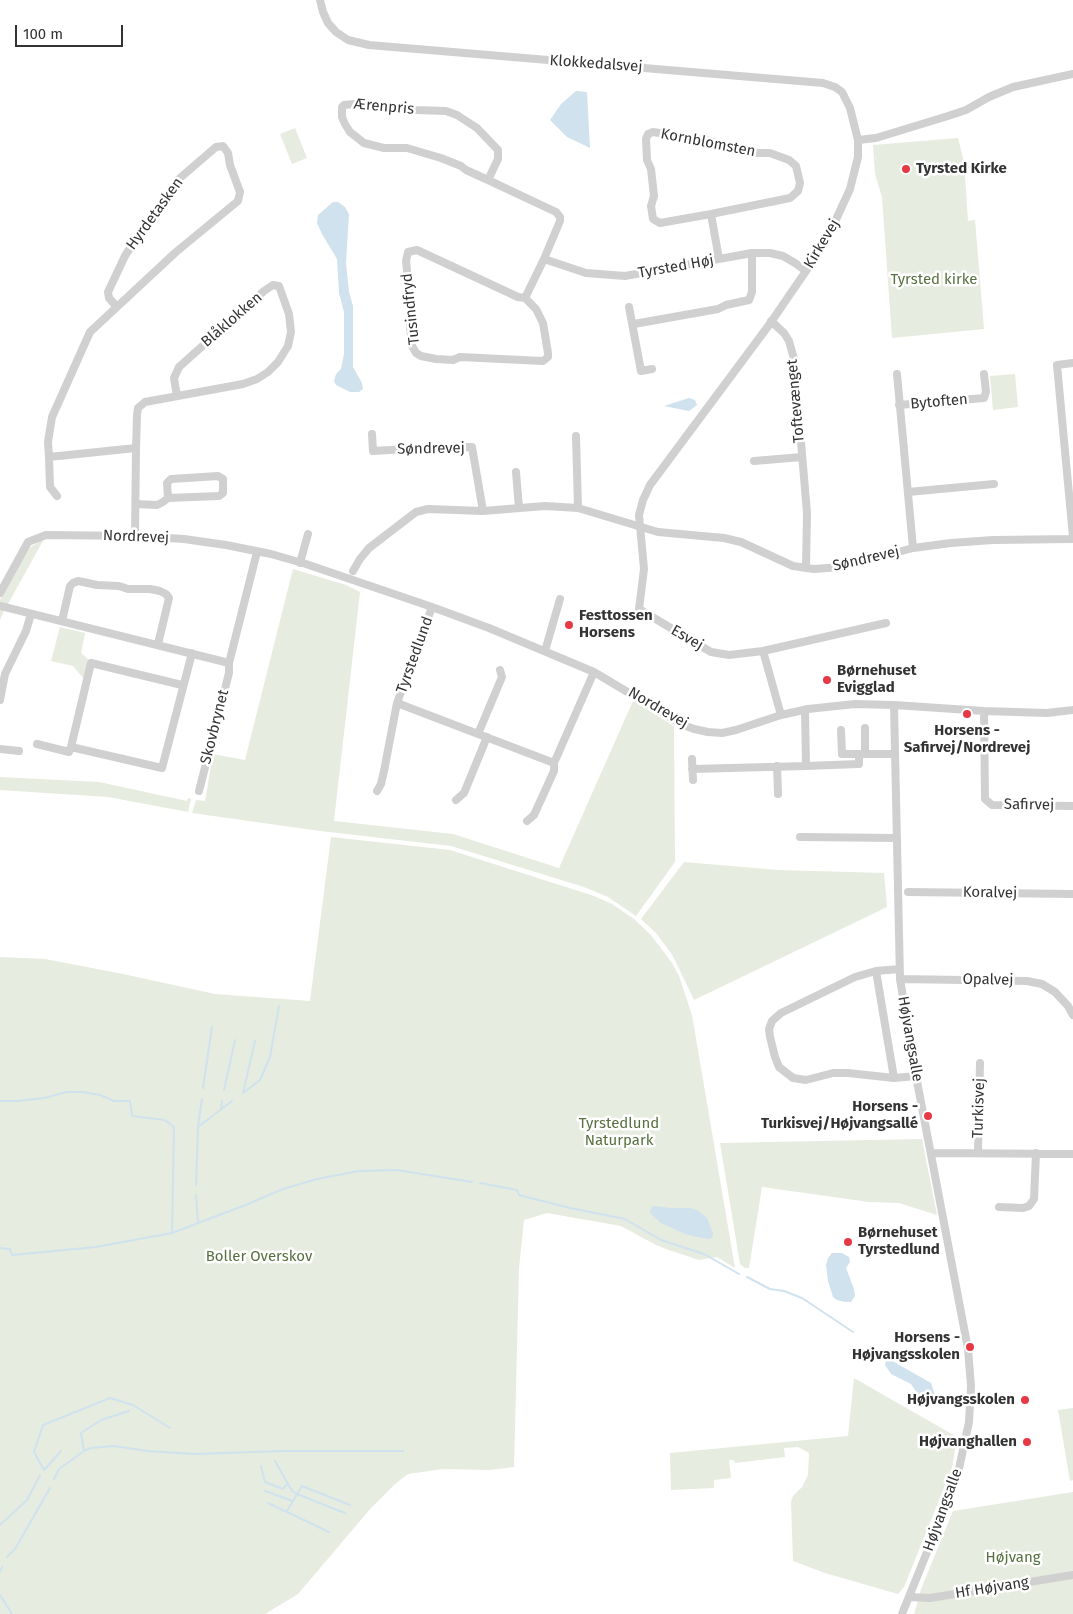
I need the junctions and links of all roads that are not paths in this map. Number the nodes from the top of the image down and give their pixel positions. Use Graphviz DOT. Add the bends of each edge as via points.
graph roads {
  1 [pos="320,0"];
  2 [pos="1073,74"];
  3 [pos="858,140"];
  4 [pos="488,180"];
  5 [pos="711,214"];
  6 [pos="752,253"];
  7 [pos="544,259"];
  8 [pos="720,259"];
  9 [pos="806,271"];
  10 [pos="525,298"];
  11 [pos="116,306"];
  12 [pos="629,307"];
  13 [pos="771,321"];
  14 [pos="634,324"];
  15 [pos="1073,363"];
  16 [pos="652,369"];
  17 [pos="897,374"];
  18 [pos="984,374"];
  19 [pos="177,396"];
  20 [pos="899,405"];
  21 [pos="372,434"];
  22 [pos="576,436"];
  23 [pos="136,448"];
  24 [pos="49,457"];
  25 [pos="802,458"];
  26 [pos="754,461"];
  27 [pos="516,472"];
  28 [pos="994,484"];
  29 [pos="908,492"];
  30 [pos="57,496"];
  31 [pos="168,498"];
  32 [pos="136,504"];
  33 [pos="519,508"];
  34 [pos="578,508"];
  35 [pos="483,511"];
  36 [pos="639,525"];
  37 [pos="308,534"];
  38 [pos="135,536"];
  39 [pos="1073,538"];
  40 [pos="913,548"];
  41 [pos="257,552"];
  42 [pos="300,563"];
  43 [pos="806,568"];
  44 [pos="353,571"];
  45 [pos="0,593"];
  46 [pos="560,599"];
  47 [pos="0,606"];
  48 [pos="432,607"];
  49 [pos="32,614"];
  50 [pos="62,621"];
  51 [pos="886,623"];
  52 [pos="158,644"];
  53 [pos="545,651"];
  54 [pos="763,651"];
  55 [pos="192,653"];
  56 [pos="229,663"];
  57 [pos="500,670"];
  58 [pos="594,672"];
  59 [pos="182,685"];
  60 [pos="0,700"];
  61 [pos="397,702"];
  62 [pos="894,705"];
  63 [pos="806,710"];
  64 [pos="1073,710"];
  65 [pos="984,711"];
  66 [pos="781,715"];
  67 [pos="865,728"];
  68 [pos="841,730"];
  69 [pos="478,734"];
  70 [pos="487,737"];
  71 [pos="37,744"];
  72 [pos="71,746"];
  73 [pos="0,749"];
  74 [pos="19,750"];
  75 [pos="862,754"];
  76 [pos="895,754"];
  77 [pos="692,758"];
  78 [pos="554,763"];
  79 [pos="777,766"];
  80 [pos="806,766"];
  81 [pos="692,769"];
  82 [pos="693,780"];
  83 [pos="199,791"];
  84 [pos="377,791"];
  85 [pos="778,794"];
  86 [pos="456,800"];
  87 [pos="1073,806"];
  88 [pos="527,821"];
  89 [pos="800,837"];
  90 [pos="897,838"];
  91 [pos="908,892"];
  92 [pos="1073,894"];
  93 [pos="899,969"];
  94 [pos="876,971"];
  95 [pos="900,979"];
  96 [pos="1070,1004"];
  97 [pos="1073,1015"];
  98 [pos="980,1063"];
  99 [pos="916,1076"];
  100 [pos="894,1078"];
  101 [pos="978,1152"];
  102 [pos="931,1153"];
  103 [pos="1036,1153"];
  104 [pos="1073,1154"];
  105 [pos="999,1207"];
  106 [pos="1073,1575"];
  107 [pos="910,1596"];
  108 [pos="902,1614"];
  1 -- 3 [label="street, Klokkedalsvej" via="328,23 336,32 348,40 369,45 824,83 835,87 846,98"];
  2 -- 3 [label="street" via="1013,87 966,110 876,138"];
  3 -- 9 [label="street, Kirkevej" via="858,158 850,189 828,237"];
  4 -- 4 [label="street, Ærenpris" via="498,159 498,150 477,128 457,115 446,111 354,104 342,107 345,124 364,143 422,152"];
  4 -- 7 [label="street, Ærenpris" via="559,215 560,221"];
  5 -- 5 [label="street, Kornblomsten" via="660,223 653,220 652,169 647,160 648,134 653,132 711,141 758,154 770,153 796,166 800,183 798,191 790,198"];
  5 -- 8 [label="street"];
  6 -- 8 [label="street, Tyrsted Høj"];
  6 -- 9 [label="street, Tyrsted Høj" via="783,256"];
  6 -- 14 [label="street" via="749,300"];
  7 -- 8 [label="street, Tyrsted Høj" via="586,273 624,276"];
  7 -- 10 [label="street"];
  9 -- 13 [label="street, Kirkevej"];
  10 -- 10 [label="street, Tusindfryd" via="417,250 407,255 412,346 421,356 436,360 543,361 548,357 544,323"];
  11 -- 11 [label="street, Hyrdetasken" via="238,201 240,192 223,146 216,147 180,178 137,237 110,284 108,297"];
  11 -- 24 [label="street, Hyrdetasken" via="90,332 52,417"];
  12 -- 14 [label="street"];
  13 -- 25 [label="street, Toftevænget" via="789,341 794,359"];
  13 -- 36 [label="street, Kirkevej" via="650,485 641,507"];
  14 -- 16 [label="street" via="641,371"];
  15 -- 39 [label="street" via="1057,365"];
  17 -- 20 [label="street, Bytoften"];
  18 -- 20 [label="street, Bytoften" via="984,398"];
  19 -- 19 [label="street, Blåklokken" via="174,378 179,367 264,291 272,285 279,286 289,314 291,332 288,346 278,362 257,379 243,384"];
  19 -- 23 [label="street, Blåklokken" via="145,402 138,408"];
  20 -- 29 [label="street, Bytoften"];
  21 -- 35 [label="street, Søndrevej" via="373,451 472,448"];
  22 -- 34 [label="street"];
  23 -- 24 [label="street"];
  23 -- 32 [label="street"];
  24 -- 30 [label="street, Hyrdetasken" via="50,487"];
  25 -- 26 [label="street, Toftevænget"];
  25 -- 43 [label="street, Toftevænget" via="807,513"];
  27 -- 33 [label="street"];
  28 -- 29 [label="street"];
  29 -- 40 [label="street, Bytoften"];
  31 -- 31 [label="street" via="218,496 223,492 223,479 218,476 170,479 167,483"];
  31 -- 32 [label="street" via="157,505"];
  32 -- 38 [label="street"];
  33 -- 34 [label="street, Søndrevej"];
  33 -- 35 [label="street, Søndrevej"];
  34 -- 36 [label="street, Søndrevej"];
  35 -- 44 [label="street, Søndrevej" via="440,508 416,512 369,548"];
  36 -- 43 [label="street, Søndrevej" via="658,532 741,542 793,566"];
  36 -- 54 [label="street, Esvej" via="644,569 639,609 711,652 730,655"];
  37 -- 42 [label="street"];
  38 -- 41 [label="street, Nordrevej" via="184,538"];
  38 -- 45 [label="street, Nordrevej" via="46,535 35,539 28,542"];
  39 -- 40 [label="street, Søndrevej" via="993,540"];
  40 -- 43 [label="street, Søndrevej" via="841,567"];
  41 -- 42 [label="street, Nordrevej"];
  41 -- 56 [label="street, Skovbrynet"];
  42 -- 48 [label="street, Nordrevej"];
  46 -- 53 [label="street"];
  47 -- 49 [label="street"];
  48 -- 53 [label="street, Nordrevej"];
  48 -- 61 [label="street, Tyrstedlund"];
  49 -- 50 [label="street"];
  49 -- 60 [label="street" via="5,674"];
  50 -- 52 [label="street"];
  50 -- 52 [label="street" via="73,583 160,591 169,598"];
  51 -- 54 [label="street, Esvej"];
  52 -- 55 [label="street"];
  53 -- 58 [label="street, Nordrevej"];
  54 -- 66 [label="street"];
  55 -- 56 [label="street"];
  55 -- 59 [label="street"];
  56 -- 83 [label="street, Skovbrynet"];
  57 -- 69 [label="street" via="502,677"];
  58 -- 66 [label="street, Nordrevej" via="680,724 694,729 708,732 736,730"];
  58 -- 78 [label="street"];
  59 -- 72 [label="street" via="162,768"];
  59 -- 72 [label="street" via="90,662"];
  61 -- 69 [label="street, Tyrstedlund"];
  61 -- 84 [label="street, Tyrstedlund"];
  62 -- 63 [label="street, Nordrevej" via="855,704"];
  62 -- 65 [label="street, Nordrevej"];
  62 -- 76 [label="street, Højvangsalle"];
  63 -- 66 [label="street, Nordrevej"];
  63 -- 80 [label="street"];
  64 -- 65 [label="street, Nordrevej" via="1047,714"];
  65 -- 87 [label="street, Safirvej" via="984,799 992,805"];
  67 -- 75 [label="street"];
  68 -- 75 [label="street" via="842,754"];
  69 -- 70 [label="street, Tyrstedlund"];
  70 -- 78 [label="street, Tyrstedlund"];
  70 -- 86 [label="street" via="464,793"];
  71 -- 72 [label="street" via="68,752"];
  73 -- 74 [label="street"];
  75 -- 76 [label="street"];
  75 -- 80 [label="street" via="859,764"];
  76 -- 90 [label="street, Højvangsalle"];
  77 -- 81 [label="street"];
  78 -- 88 [label="street" via="554,771 534,815"];
  79 -- 80 [label="street"];
  79 -- 81 [label="street"];
  79 -- 85 [label="street"];
  81 -- 82 [label="street"];
  89 -- 90 [label="street"];
  90 -- 93 [label="street, Højvangsalle"];
  91 -- 92 [label="street, Koralvej"];
  93 -- 94 [label="street"];
  93 -- 95 [label="street, Højvangsalle"];
  94 -- 100 [label="street"];
  94 -- 100 [label="street" via="855,977 781,1013 772,1021 770,1037 779,1067 793,1078 806,1080 833,1073"];
  95 -- 96 [label="street, Opalvej" via="1027,981 1042,984"];
  95 -- 99 [label="street, Højvangsalle"];
  96 -- 97 [label="street, Opalvej"];
  98 -- 101 [label="street, Turkisvej"];
  99 -- 100 [label="street"];
  99 -- 102 [label="street, Højvangsalle"];
  101 -- 102 [label="street, Turkisvej"];
  101 -- 103 [label="street, Turkisvej"];
  102 -- 107 [label="street, Højvangsalle" via="968,1349 970,1410 957,1478"];
  103 -- 104 [label="street, Turkisvej"];
  103 -- 105 [label="street" via="1034,1199 1023,1208"];
  106 -- 107 [label="street, Hf Højvang" via="930,1598"];
  107 -- 108 [label="street, Højvangsalle"];
}
